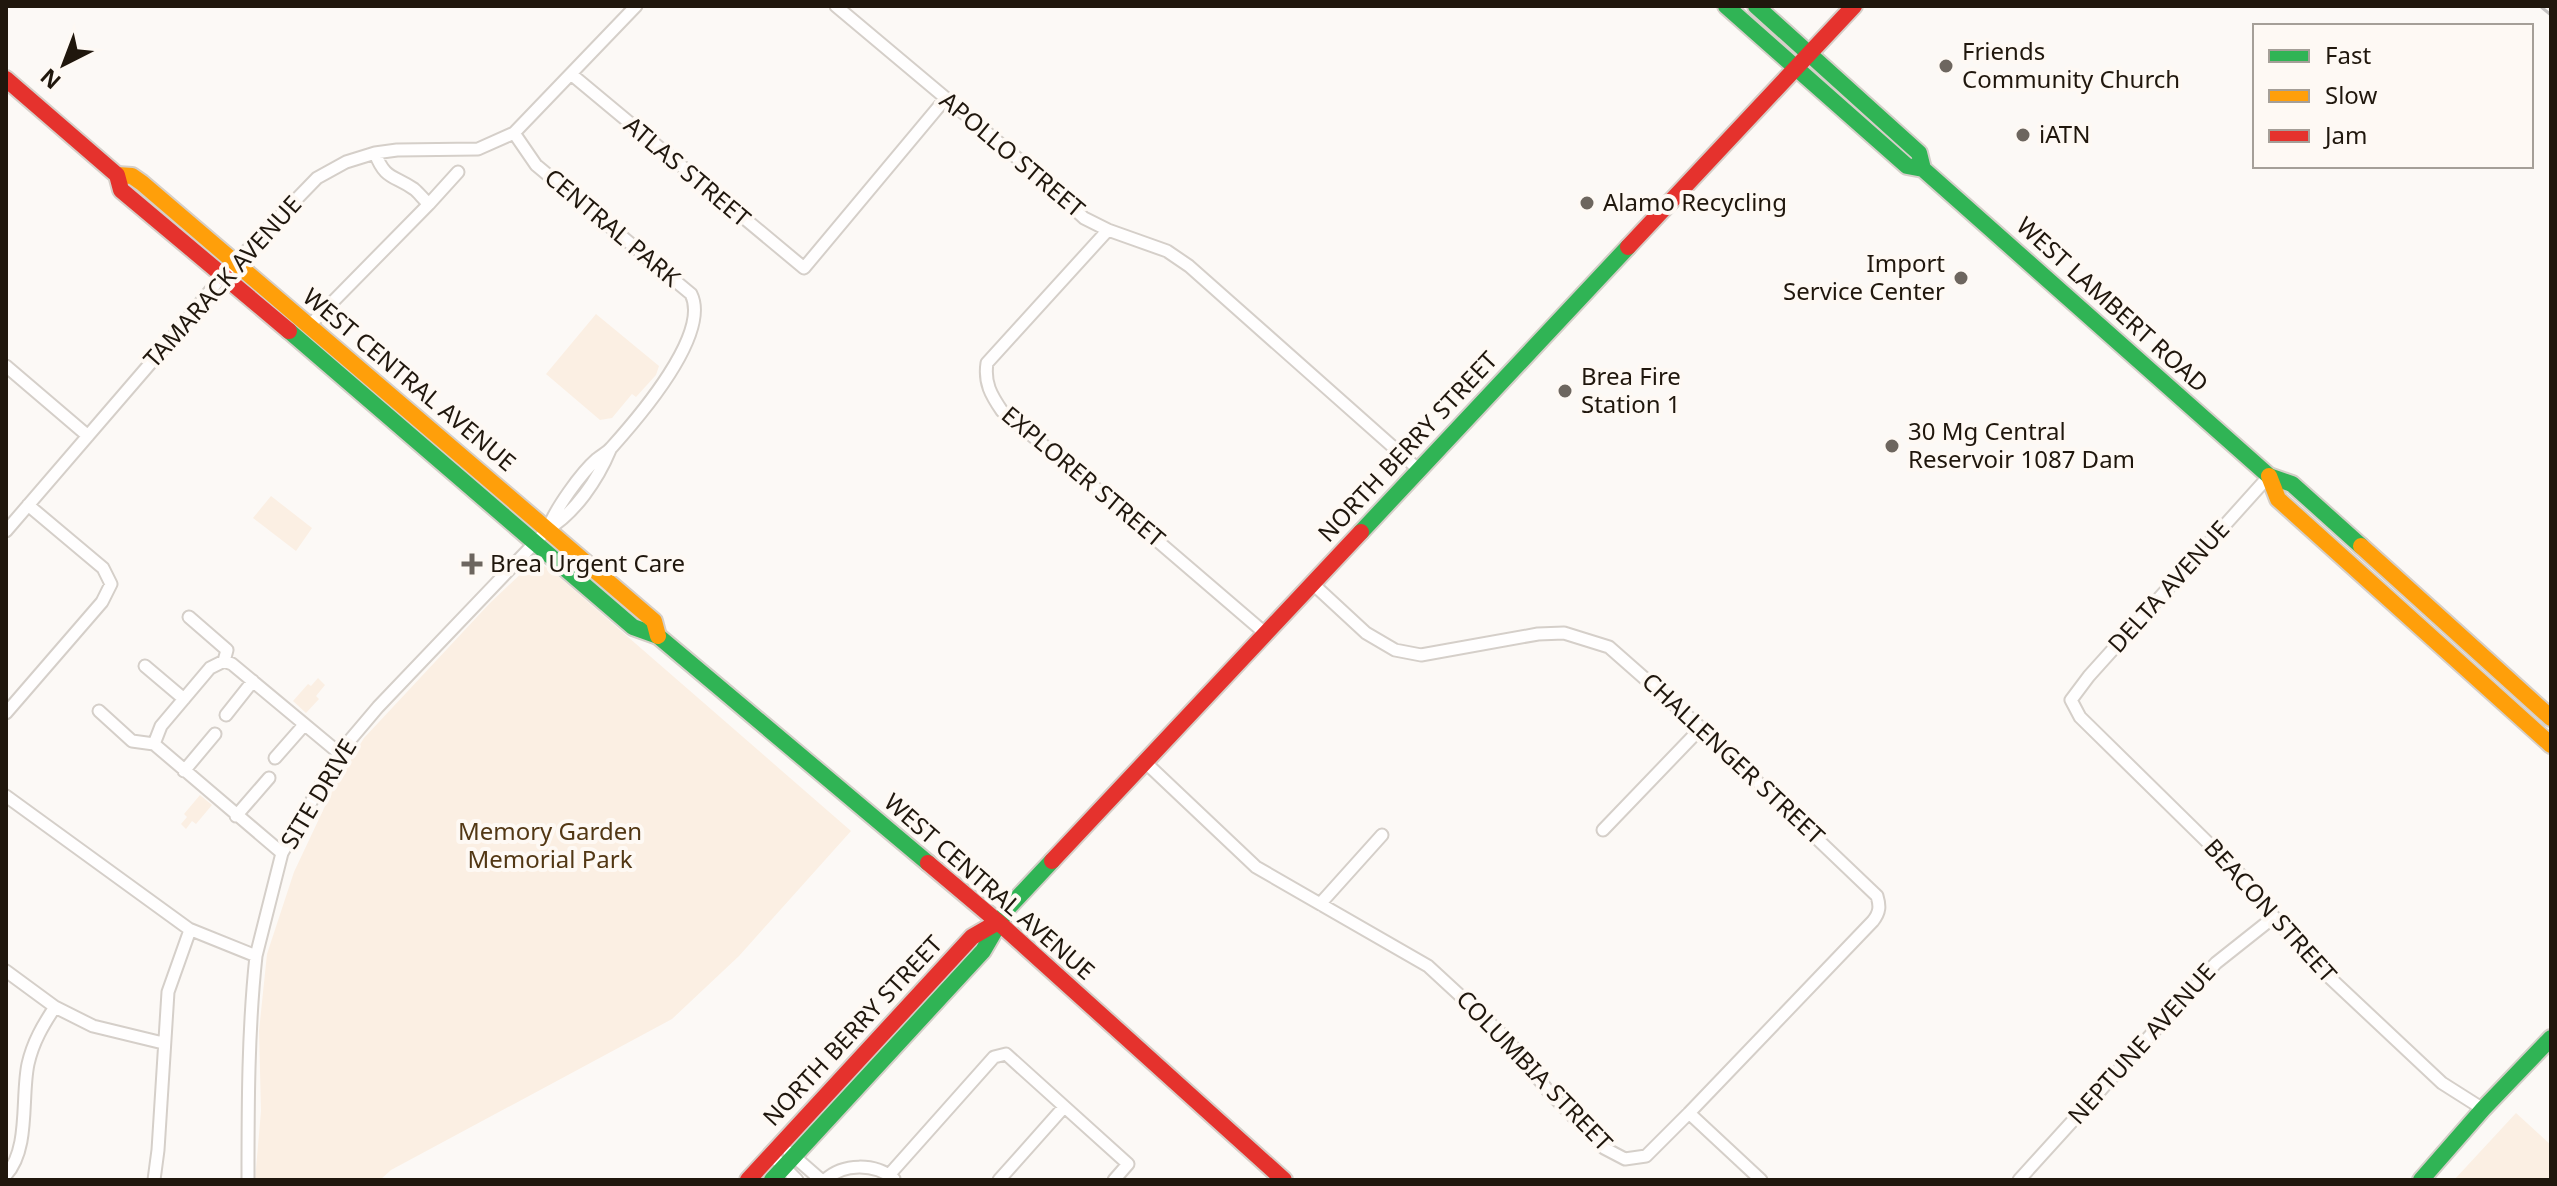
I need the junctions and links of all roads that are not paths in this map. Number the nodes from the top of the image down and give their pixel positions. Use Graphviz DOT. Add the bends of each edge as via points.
graph roads {
  1 [pos="636,6"];
  2 [pos="836,6"];
  3 [pos="1726,6"];
  4 [pos="1756,6"];
  5 [pos="1854,6"];
  6 [pos="1810,53"];
  7 [pos="1797,68"];
  8 [pos="571,74"];
  9 [pos="6,79"];
  10 [pos="946,98"];
  11 [pos="514,133"];
  12 [pos="375,153"];
  13 [pos="1923,169"];
  14 [pos="458,172"];
  15 [pos="429,204"];
  16 [pos="1108,230"];
  17 [pos="228,269"];
  18 [pos="308,327"];
  19 [pos="6,366"];
  20 [pos="673,370"];
  21 [pos="88,436"];
  22 [pos="1419,470"];
  23 [pos="2269,476"];
  24 [pos="28,505"];
  25 [pos="8,526"];
  26 [pos="548,529"];
  27 [pos="534,544"];
  28 [pos="1313,584"];
  29 [pos="189,617"];
  30 [pos="1266,634"];
  31 [pos="658,636"];
  32 [pos="224,661"];
  33 [pos="145,666"];
  34 [pos="253,681"];
  35 [pos="184,699"];
  36 [pos="2071,700"];
  37 [pos="99,711"];
  38 [pos="6,713"];
  39 [pos="226,715"];
  40 [pos="2551,718"];
  41 [pos="304,725"];
  42 [pos="1701,728"];
  43 [pos="215,734"];
  44 [pos="154,744"];
  45 [pos="2551,745"];
  46 [pos="339,753"];
  47 [pos="275,758"];
  48 [pos="1145,762"];
  49 [pos="184,771"];
  50 [pos="269,778"];
  51 [pos="6,796"];
  52 [pos="236,816"];
  53 [pos="1603,830"];
  54 [pos="1382,835"];
  55 [pos="282,853"];
  56 [pos="1320,904"];
  57 [pos="2274,917"];
  58 [pos="998,922"];
  59 [pos="190,930"];
  60 [pos="256,956"];
  61 [pos="6,971"];
  62 [pos="55,1007"];
  63 [pos="2551,1038"];
  64 [pos="163,1043"];
  65 [pos="1064,1107"];
  66 [pos="2483,1109"];
  67 [pos="1689,1113"];
  68 [pos="782,1155"];
  69 [pos="6,1175"];
  70 [pos="892,1178"];
  71 [pos="154,1180"];
  72 [pos="248,1180"];
  73 [pos="748,1180"];
  74 [pos="772,1180"];
  75 [pos="797,1180"];
  76 [pos="823,1180"];
  77 [pos="999,1180"];
  78 [pos="1114,1180"];
  79 [pos="1284,1180"];
  80 [pos="1761,1180"];
  81 [pos="2019,1180"];
  82 [pos="2421,1180"];
  1 -- 8 [label="street, TAMARACK AVENUE"];
  2 -- 10 [label="street, APOLLO STREET"];
  3 -- 7 [label="main road, WEST LAMBERT ROAD"];
  4 -- 6 [label="main road, WEST LAMBERT ROAD"];
  5 -- 6 [label="main road, NORTH BERRY STREET"];
  6 -- 7 [label="main road, NORTH BERRY STREET"];
  6 -- 13 [label="main road, WEST LAMBERT ROAD" via="1919,153"];
  7 -- 13 [label="main road, WEST LAMBERT ROAD" via="1907,166"];
  7 -- 22 [label="main road, NORTH BERRY STREET"];
  8 -- 10 [label="street, ATLAS STREET" via="804,268"];
  8 -- 11 [label="street, TAMARACK AVENUE"];
  9 -- 17 [label="main road, WEST CENTRAL AVENUE" via="117,175 132,176"];
  10 -- 16 [label="street, APOLLO STREET" via="1084,218"];
  11 -- 12 [label="street, TAMARACK AVENUE" via="478,149"];
  11 -- 20 [label="street, CENTRAL PARK" via="536,165 691,294 696,304 692,327"];
  12 -- 15 [label="street" via="381,170"];
  12 -- 17 [label="street, TAMARACK AVENUE" via="317,178"];
  13 -- 23 [label="main road, WEST LAMBERT ROAD"];
  14 -- 15 [label="street"];
  15 -- 18 [label="street"];
  16 -- 22 [label="street, APOLLO STREET" via="1167,251 1189,266"];
  16 -- 30 [label="street, EXPLORER STREET" via="987,363 985,380 991,396 1002,411"];
  17 -- 18 [label="main road, WEST CENTRAL AVENUE"];
  17 -- 21 [label="street, TAMARACK AVENUE"];
  17 -- 27 [label="main road, WEST CENTRAL AVENUE"];
  18 -- 26 [label="main road, WEST CENTRAL AVENUE"];
  19 -- 21 [label="street"];
  20 -- 26 [label="street, SITE DRIVE" via="563,520"];
  21 -- 24 [label="street, TAMARACK AVENUE"];
  22 -- 28 [label="main road, NORTH BERRY STREET"];
  23 -- 36 [label="street, DELTA AVENUE"];
  23 -- 40 [label="main road, WEST LAMBERT ROAD" via="2292,484"];
  23 -- 45 [label="main road, WEST LAMBERT ROAD" via="2278,499"];
  24 -- 25 [label="street, TAMARACK AVENUE"];
  24 -- 38 [label="street" via="103,568 111,584 102,602"];
  26 -- 27 [label="street, SITE DRIVE"];
  26 -- 31 [label="main road, WEST CENTRAL AVENUE" via="654,621"];
  27 -- 31 [label="main road, WEST CENTRAL AVENUE" via="633,627"];
  27 -- 46 [label="street, SITE DRIVE"];
  28 -- 30 [label="main road, NORTH BERRY STREET"];
  28 -- 42 [label="street, CHALLENGER STREET" via="1366,633 1395,650 1421,655 1564,633 1609,647"];
  29 -- 32 [label="street" via="227,650"];
  30 -- 48 [label="main road, NORTH BERRY STREET"];
  31 -- 58 [label="main road, WEST CENTRAL AVENUE"];
  32 -- 34 [label="street"];
  32 -- 35 [label="street" via="210,668"];
  33 -- 35 [label="street"];
  34 -- 39 [label="street"];
  34 -- 41 [label="street"];
  35 -- 44 [label="street" via="161,726"];
  36 -- 57 [label="street, BEACON STREET" via="2080,717 2248,882"];
  37 -- 44 [label="street" via="132,741"];
  41 -- 46 [label="street"];
  41 -- 47 [label="street"];
  42 -- 53 [label="street"];
  42 -- 67 [label="street, CHALLENGER STREET" via="1880,904 1873,921"];
  43 -- 49 [label="street"];
  44 -- 49 [label="street"];
  46 -- 55 [label="street, SITE DRIVE"];
  48 -- 56 [label="street, COLUMBIA STREET" via="1256,867"];
  48 -- 58 [label="main road, NORTH BERRY STREET"];
  49 -- 52 [label="street"];
  50 -- 52 [label="street"];
  51 -- 59 [label="street"];
  52 -- 55 [label="street"];
  54 -- 56 [label="street"];
  55 -- 60 [label="street, SITE DRIVE"];
  56 -- 67 [label="street, COLUMBIA STREET" via="1428,966 1505,1037 1549,1092 1618,1157 1646,1156"];
  57 -- 66 [label="street, BEACON STREET" via="2312,961 2442,1083"];
  57 -- 81 [label="street, NEPTUNE AVENUE" via="2216,963"];
  58 -- 68 [label="main road, NORTH BERRY STREET" via="972,937"];
  58 -- 79 [label="main road, WEST CENTRAL AVENUE"];
  59 -- 60 [label="street"];
  59 -- 64 [label="street" via="168,992"];
  60 -- 72 [label="street, SITE DRIVE"];
  61 -- 62 [label="street"];
  62 -- 64 [label="street" via="93,1026"];
  62 -- 69 [label="street" via="38,1032 28,1065 18,1152"];
  63 -- 66 [label="main road"];
  64 -- 71 [label="street"];
  65 -- 70 [label="street" via="1006,1054 994,1057"];
  65 -- 77 [label="street"];
  65 -- 78 [label="street" via="1128,1164"];
  66 -- 82 [label="main road"];
  67 -- 80 [label="street"];
  68 -- 73 [label="main road, NORTH BERRY STREET"];
  68 -- 74 [label="main road, NORTH BERRY STREET"];
  68 -- 75 [label="street"];
  68 -- 76 [label="street"];
  70 -- 76 [label="street" via="874,1168 853,1168"];
}
